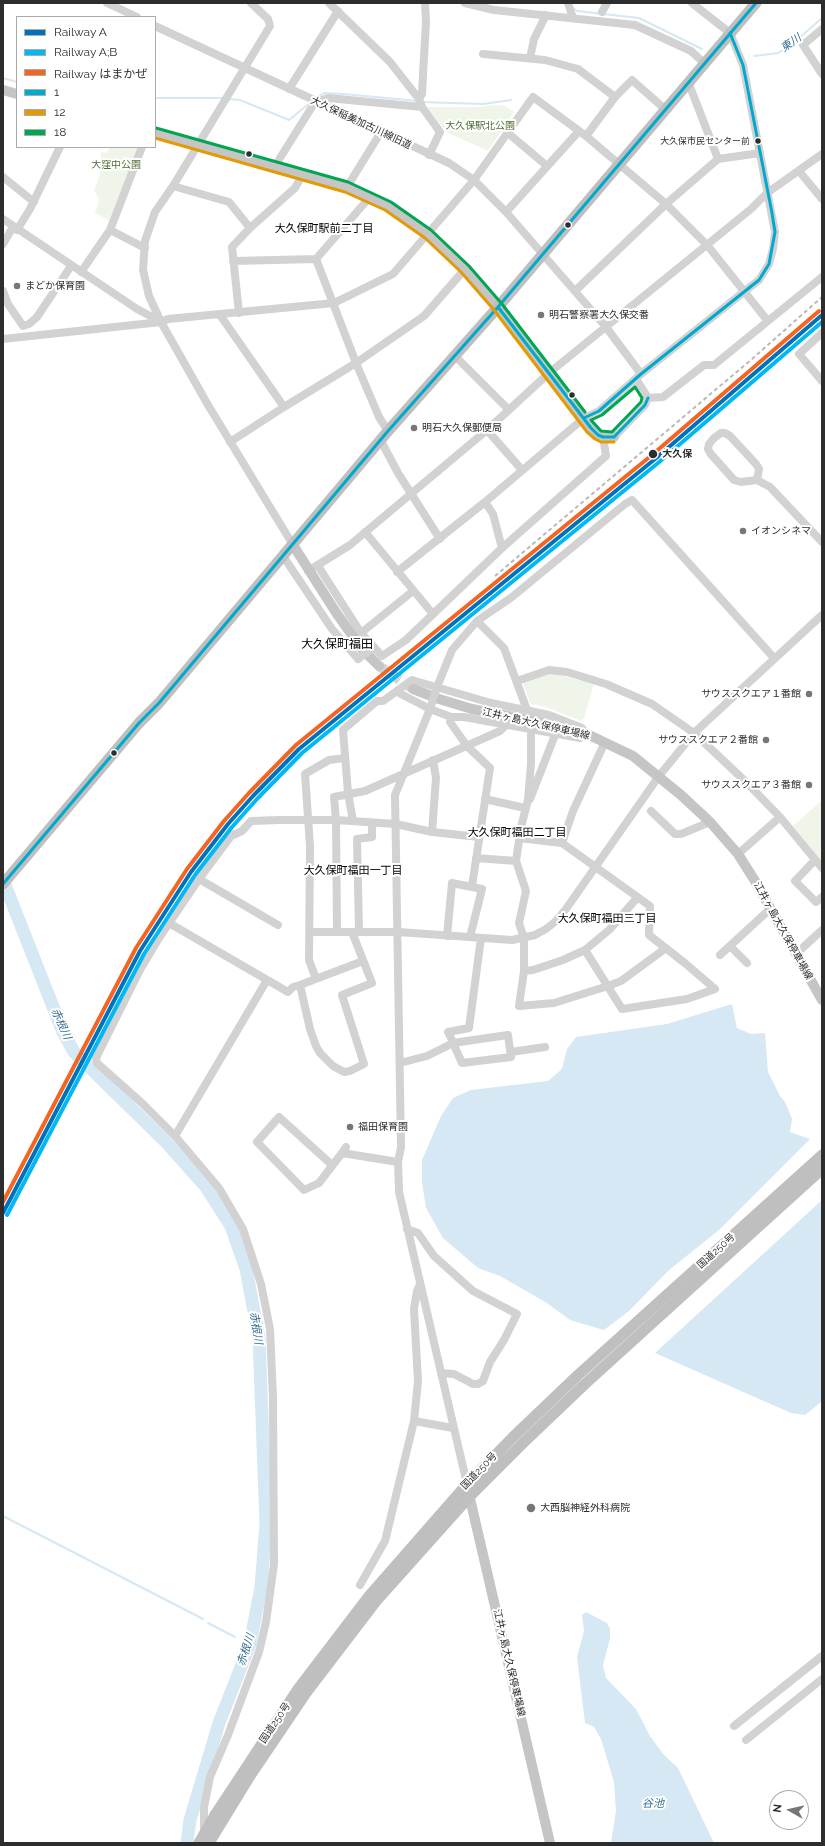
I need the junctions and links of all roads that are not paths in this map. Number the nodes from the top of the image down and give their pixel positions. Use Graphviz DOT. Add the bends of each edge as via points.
graph roads {
  1 [pos="107,3"];
  2 [pos="251,3"];
  3 [pos="329,3"];
  4 [pos="425,3"];
  5 [pos="465,3"];
  6 [pos="568,3"];
  7 [pos="607,3"];
  8 [pos="692,3"];
  9 [pos="756,3"];
  10 [pos="338,11"];
  11 [pos="602,12"];
  12 [pos="546,15"];
  13 [pos="135,16"];
  14 [pos="574,18"];
  15 [pos="156,26"];
  16 [pos="822,29"];
  17 [pos="730,32"];
  18 [pos="483,54"];
  19 [pos="530,58"];
  20 [pos="705,64"];
  21 [pos="246,68"];
  22 [pos="822,74"];
  23 [pos="689,84"];
  24 [pos="289,89"];
  25 [pos="3,90"];
  26 [pos="16,94"];
  27 [pos="616,97"];
  28 [pos="419,99"];
  29 [pos="315,102"];
  30 [pos="422,107"];
  31 [pos="666,110"];
  32 [pos="156,132"];
  33 [pos="381,132"];
  34 [pos="508,133"];
  35 [pos="582,133"];
  36 [pos="198,144"];
  37 [pos="60,148"];
  38 [pos="142,148"];
  39 [pos="760,153"];
  40 [pos="429,154"];
  41 [pos="822,154"];
  42 [pos="718,159"];
  43 [pos="619,165"];
  44 [pos="275,166"];
  45 [pos="547,166"];
  46 [pos="799,171"];
  47 [pos="303,174"];
  48 [pos="3,177"];
  49 [pos="474,180"];
  50 [pos="173,186"];
  51 [pos="347,187"];
  52 [pos="767,193"];
  53 [pos="369,198"];
  54 [pos="822,199"];
  55 [pos="34,202"];
  56 [pos="666,204"];
  57 [pos="506,212"];
  58 [pos="3,219"];
  59 [pos="15,228"];
  60 [pos="250,228"];
  61 [pos="110,230"];
  62 [pos="428,234"];
  63 [pos="3,244"];
  64 [pos="707,245"];
  65 [pos="145,248"];
  66 [pos="542,255"];
  67 [pos="316,259"];
  68 [pos="233,261"];
  69 [pos="71,266"];
  70 [pos="465,269"];
  71 [pos="81,272"];
  72 [pos="822,277"];
  73 [pos="3,291"];
  74 [pos="575,291"];
  75 [pos="745,292"];
  76 [pos="334,303"];
  77 [pos="498,307"];
  78 [pos="239,313"];
  79 [pos="220,314"];
  80 [pos="767,320"];
  81 [pos="161,322"];
  82 [pos="29,324"];
  83 [pos="606,327"];
  84 [pos="822,333"];
  85 [pos="30,336"];
  86 [pos="3,338"];
  87 [pos="455,356"];
  88 [pos="356,363"];
  89 [pos="549,373"];
  90 [pos="639,376"];
  91 [pos="822,381"];
  92 [pos="648,398"];
  93 [pos="284,406"];
  94 [pos="509,410"];
  95 [pos="584,418"];
  96 [pos="388,430"];
  97 [pos="487,430"];
  98 [pos="608,437"];
  99 [pos="381,441"];
  100 [pos="230,442"];
  101 [pos="522,470"];
  102 [pos="757,480"];
  103 [pos="413,494"];
  104 [pos="485,502"];
  105 [pos="365,532"];
  106 [pos="440,538"];
  107 [pos="822,542"];
  108 [pos="292,545"];
  109 [pos="502,548"];
  110 [pos="283,556"];
  111 [pos="318,566"];
  112 [pos="308,572"];
  113 [pos="397,572"];
  114 [pos="413,591"];
  115 [pos="433,614"];
  116 [pos="822,615"];
  117 [pos="477,621"];
  118 [pos="361,633"];
  119 [pos="374,647"];
  120 [pos="774,658"];
  121 [pos="379,666"];
  122 [pos="517,681"];
  123 [pos="437,688"];
  124 [pos="413,689"];
  125 [pos="397,692"];
  126 [pos="430,709"];
  127 [pos="527,710"];
  128 [pos="450,717"];
  129 [pos="506,725"];
  130 [pos="531,730"];
  131 [pos="694,733"];
  132 [pos="587,734"];
  133 [pos="555,735"];
  134 [pos="605,742"];
  135 [pos="467,746"];
  136 [pos="345,758"];
  137 [pos="433,760"];
  138 [pos="404,772"];
  139 [pos="659,776"];
  140 [pos="348,793"];
  141 [pos="485,799"];
  142 [pos="526,804"];
  143 [pos="651,811"];
  144 [pos="780,817"];
  145 [pos="309,819"];
  146 [pos="336,820"];
  147 [pos="353,821"];
  148 [pos="710,822"];
  149 [pos="372,823"];
  150 [pos="396,824"];
  151 [pos="432,832"];
  152 [pos="479,837"];
  153 [pos="519,838"];
  154 [pos="562,843"];
  155 [pos="738,854"];
  156 [pos="476,858"];
  157 [pos="815,860"];
  158 [pos="516,861"];
  159 [pos="596,867"];
  160 [pos="822,868"];
  161 [pos="199,879"];
  162 [pos="6,880"];
  163 [pos="472,886"];
  164 [pos="822,897"];
  165 [pos="637,898"];
  166 [pos="770,909"];
  167 [pos="170,923"];
  168 [pos="278,925"];
  169 [pos="822,930"];
  170 [pos="310,932"];
  171 [pos="337,932"];
  172 [pos="355,932"];
  173 [pos="398,932"];
  174 [pos="446,936"];
  175 [pos="470,937"];
  176 [pos="481,938"];
  177 [pos="524,938"];
  178 [pos="730,946"];
  179 [pos="666,948"];
  180 [pos="585,950"];
  181 [pos="796,954"];
  182 [pos="720,955"];
  183 [pos="363,961"];
  184 [pos="747,963"];
  185 [pos="524,971"];
  186 [pos="316,979"];
  187 [pos="267,980"];
  188 [pos="300,986"];
  189 [pos="608,986"];
  190 [pos="822,1000"];
  191 [pos="453,1043"];
  192 [pos="545,1048"];
  193 [pos="511,1052"];
  194 [pos="400,1063"];
  195 [pos="175,1136"];
  196 [pos="822,1155"];
  197 [pos="398,1162"];
  198 [pos="332,1165"];
  199 [pos="822,1169"];
  200 [pos="407,1229"];
  201 [pos="420,1284"];
  202 [pos="425,1306"];
  203 [pos="414,1309"];
  204 [pos="440,1373"];
  205 [pos="414,1421"];
  206 [pos="453,1428"];
  207 [pos="467,1484"];
  208 [pos="470,1496"];
  209 [pos="360,1585"];
  210 [pos="822,1656"];
  211 [pos="822,1679"];
  212 [pos="734,1726"];
  213 [pos="746,1740"];
  214 [pos="218,1819"];
  215 [pos="199,1843"];
  216 [pos="205,1843"];
  217 [pos="209,1843"];
  218 [pos="550,1843"];
  1 -- 13 [label="street"];
  2 -- 21 [label="street" via="268,19 270,26"];
  3 -- 10 [label="street"];
  4 -- 28 [label="street" via="422,94"];
  5 -- 12 [label="street" via="494,10"];
  6 -- 14 [label="street"];
  7 -- 11 [label="street"];
  8 -- 17 [label="street"];
  9 -- 17 [label="highway"];
  10 -- 24 [label="street"];
  10 -- 28 [label="street" via="390,62"];
  12 -- 14 [label="street"];
  12 -- 19 [label="street" via="534,39"];
  14 -- 20 [label="street" via="635,25 690,50"];
  15 -- 21 [label="street, 大久保稲美加古川線旧道"];
  16 -- 22 [label="street" via="803,45"];
  17 -- 20 [label="highway"];
  17 -- 39 [label="street" via="743,65"];
  18 -- 19 [label="street"];
  19 -- 27 [label="street" via="578,69"];
  20 -- 23 [label="highway"];
  21 -- 24 [label="street, 大久保稲美加古川線旧道"];
  21 -- 36 [label="street"];
  23 -- 31 [label="highway"];
  23 -- 42 [label="street"];
  24 -- 29 [label="street, 大久保稲美加古川線旧道"];
  25 -- 26 [label="main road"];
  27 -- 31 [label="street" via="632,80"];
  27 -- 35 [label="street"];
  28 -- 30 [label="street"];
  29 -- 30 [label="street" via="328,98"];
  29 -- 33 [label="street, 大久保稲美加古川線旧道"];
  29 -- 44 [label="street"];
  30 -- 40 [label="street" via="440,132"];
  31 -- 43 [label="highway"];
  32 -- 36 [label="main road"];
  33 -- 40 [label="street, 大久保稲美加古川線旧道"];
  33 -- 51 [label="street"];
  34 -- 35 [label="street" via="533,97"];
  34 -- 45 [label="street"];
  34 -- 49 [label="street"];
  35 -- 43 [label="street"];
  35 -- 45 [label="street"];
  36 -- 44 [label="main road"];
  36 -- 50 [label="street"];
  37 -- 55 [label="street"];
  38 -- 61 [label="street"];
  39 -- 42 [label="street"];
  39 -- 52 [label="street"];
  40 -- 49 [label="street, 大久保稲美加古川線旧道" via="449,163"];
  41 -- 46 [label="street"];
  42 -- 56 [label="street"];
  43 -- 56 [label="street"];
  43 -- 66 [label="highway"];
  44 -- 47 [label="main road"];
  45 -- 57 [label="street"];
  46 -- 52 [label="street"];
  46 -- 54 [label="street"];
  47 -- 51 [label="main road"];
  47 -- 60 [label="street" via="295,188"];
  48 -- 55 [label="street"];
  49 -- 57 [label="street, 大久保稲美加古川線旧道"];
  49 -- 62 [label="street"];
  50 -- 60 [label="street" via="229,202"];
  50 -- 65 [label="street" via="155,212"];
  51 -- 53 [label="main road"];
  52 -- 64 [label="street" via="751,210"];
  52 -- 75 [label="street" via="775,232 773,249 769,264 759,280"];
  53 -- 62 [label="main road" via="388,206"];
  53 -- 67 [label="street"];
  55 -- 59 [label="street"];
  56 -- 64 [label="street"];
  56 -- 74 [label="street"];
  57 -- 66 [label="street, 大久保稲美加古川線旧道"];
  58 -- 59 [label="street"];
  59 -- 63 [label="street"];
  59 -- 69 [label="street"];
  60 -- 68 [label="street" via="232,247"];
  61 -- 65 [label="street"];
  61 -- 71 [label="street"];
  62 -- 70 [label="main road"];
  62 -- 76 [label="street" via="393,274"];
  64 -- 75 [label="street"];
  64 -- 83 [label="street"];
  65 -- 81 [label="street" via="143,270 148,296"];
  66 -- 74 [label="street, 大久保稲美加古川線旧道"];
  66 -- 77 [label="highway"];
  67 -- 68 [label="street"];
  67 -- 76 [label="street"];
  68 -- 78 [label="street"];
  69 -- 71 [label="street"];
  69 -- 82 [label="street" via="37,317"];
  70 -- 77 [label="main road"];
  70 -- 88 [label="street" via="424,316"];
  71 -- 81 [label="street"];
  72 -- 80 [label="street"];
  73 -- 82 [label="street" via="8,304 23,326"];
  74 -- 83 [label="street, 大久保稲美加古川線旧道"];
  75 -- 80 [label="street"];
  75 -- 90 [label="street"];
  76 -- 78 [label="street"];
  76 -- 88 [label="street"];
  77 -- 87 [label="highway"];
  77 -- 89 [label="main road"];
  78 -- 79 [label="street"];
  79 -- 81 [label="street" via="168,319"];
  79 -- 93 [label="street"];
  80 -- 92 [label="street" via="714,365 704,365 663,397"];
  81 -- 85 [label="street"];
  81 -- 100 [label="street"];
  82 -- 85 [label="street"];
  83 -- 89 [label="street"];
  83 -- 90 [label="street, 大久保稲美加古川線旧道"];
  84 -- 91 [label="street" via="799,354"];
  85 -- 86 [label="street"];
  87 -- 94 [label="street"];
  87 -- 96 [label="highway"];
  88 -- 93 [label="street"];
  88 -- 96 [label="street" via="379,417"];
  89 -- 94 [label="street"];
  89 -- 95 [label="main road"];
  90 -- 92 [label="street, 大久保稲美加古川線旧道"];
  90 -- 95 [label="street" via="599,411"];
  92 -- 98 [label="street" via="645,405"];
  93 -- 100 [label="street"];
  94 -- 97 [label="street"];
  95 -- 98 [label="main road" via="598,435"];
  95 -- 101 [label="street"];
  96 -- 99 [label="highway"];
  97 -- 101 [label="street"];
  97 -- 103 [label="street"];
  98 -- 109 [label="street" via="606,456"];
  99 -- 103 [label="street"];
  99 -- 108 [label="highway"];
  100 -- 108 [label="street"];
  101 -- 104 [label="street"];
  102 -- 102 [label="street" via="759,469 756,464 725,433 718,434 709,444 710,453 734,480"];
  102 -- 107 [label="street" via="770,487"];
  103 -- 105 [label="street"];
  103 -- 106 [label="street"];
  104 -- 106 [label="street"];
  104 -- 109 [label="street" via="492,514"];
  105 -- 111 [label="street"];
  105 -- 113 [label="street"];
  106 -- 113 [label="street"];
  108 -- 110 [label="highway"];
  108 -- 112 [label="main road"];
  109 -- 115 [label="street"];
  110 -- 119 [label="street, bridge" via="332,629 358,659"];
  110 -- 162 [label="highway"];
  111 -- 112 [label="street"];
  111 -- 118 [label="street"];
  112 -- 121 [label="main road" via="362,649"];
  113 -- 114 [label="street"];
  114 -- 115 [label="street"];
  114 -- 118 [label="street"];
  115 -- 119 [label="street" via="406,640 382,656"];
  116 -- 120 [label="street"];
  117 -- 120 [label="street" via="632,500"];
  117 -- 122 [label="street" via="504,648"];
  117 -- 123 [label="street" via="452,650"];
  118 -- 119 [label="street"];
  120 -- 131 [label="street"];
  122 -- 127 [label="street"];
  122 -- 131 [label="street" via="549,670 586,677 652,704"];
  123 -- 125 [label="street" via="412,680"];
  123 -- 126 [label="street, bridge"];
  123 -- 127 [label="street"];
  124 -- 132 [label="main road, 江井ヶ島大久保停車場線" via="472,709"];
  125 -- 126 [label="street"];
  125 -- 136 [label="street" via="383,701 377,701 343,730"];
  126 -- 128 [label="street"];
  126 -- 138 [label="street"];
  127 -- 132 [label="street" via="549,715 582,728"];
  128 -- 129 [label="street"];
  128 -- 135 [label="street" via="450,722"];
  129 -- 130 [label="street"];
  129 -- 135 [label="street" via="500,731"];
  130 -- 133 [label="street"];
  130 -- 142 [label="street" via="532,764"];
  131 -- 139 [label="street"];
  131 -- 144 [label="street"];
  132 -- 133 [label="street" via="580,738"];
  132 -- 134 [label="main road, 江井ヶ島大久保停車場線"];
  133 -- 142 [label="street" via="532,798"];
  134 -- 139 [label="main road, 江井ヶ島大久保停車場線" via="633,756"];
  134 -- 154 [label="street" via="573,811"];
  135 -- 137 [label="street"];
  135 -- 141 [label="street" via="490,768"];
  136 -- 140 [label="street"];
  136 -- 145 [label="street" via="329,760 305,774"];
  137 -- 138 [label="street"];
  137 -- 151 [label="street" via="436,778"];
  138 -- 140 [label="street" via="365,791"];
  138 -- 150 [label="street" via="395,795"];
  139 -- 148 [label="main road, 江井ヶ島大久保停車場線"];
  139 -- 159 [label="street"];
  140 -- 146 [label="street" via="334,797"];
  140 -- 147 [label="street"];
  141 -- 142 [label="street"];
  141 -- 152 [label="street"];
  142 -- 153 [label="street"];
  143 -- 148 [label="street" via="675,834"];
  144 -- 155 [label="street"];
  144 -- 157 [label="street"];
  145 -- 146 [label="street"];
  145 -- 161 [label="street" via="251,821 242,831 232,836"];
  145 -- 170 [label="street"];
  146 -- 147 [label="street"];
  146 -- 171 [label="street"];
  147 -- 149 [label="street"];
  148 -- 155 [label="main road, 江井ヶ島大久保停車場線"];
  149 -- 150 [label="street"];
  149 -- 172 [label="street" via="372,837 357,839"];
  150 -- 151 [label="street"];
  150 -- 173 [label="street"];
  151 -- 152 [label="street"];
  152 -- 156 [label="street"];
  153 -- 154 [label="street"];
  153 -- 158 [label="street"];
  154 -- 159 [label="street"];
  155 -- 166 [label="main road, 江井ヶ島大久保停車場線"];
  156 -- 158 [label="street"];
  156 -- 163 [label="street"];
  157 -- 160 [label="street"];
  157 -- 164 [label="street" via="795,881 816,902"];
  158 -- 177 [label="street" via="526,891 519,923"];
  159 -- 165 [label="street"];
  159 -- 177 [label="street" via="556,921 535,935"];
  161 -- 167 [label="street"];
  161 -- 168 [label="street"];
  163 -- 174 [label="street" via="452,883"];
  163 -- 175 [label="street" via="482,889"];
  165 -- 179 [label="street" via="650,906 649,935"];
  165 -- 180 [label="street" via="609,930"];
  166 -- 178 [label="street"];
  166 -- 181 [label="main road, 江井ヶ島大久保停車場線"];
  167 -- 187 [label="street"];
  167 -- 195 [label="street" via="140,970 96,1058 97,1063"];
  169 -- 181 [label="street"];
  170 -- 171 [label="street"];
  170 -- 186 [label="street" via="309,960"];
  171 -- 172 [label="street"];
  172 -- 173 [label="street"];
  172 -- 183 [label="street"];
  173 -- 174 [label="street"];
  173 -- 194 [label="street"];
  174 -- 175 [label="street"];
  175 -- 176 [label="street"];
  176 -- 177 [label="street"];
  176 -- 191 [label="street" via="469,1028 448,1032"];
  177 -- 185 [label="street"];
  178 -- 182 [label="street"];
  178 -- 184 [label="street"];
  179 -- 189 [label="street" via="621,981"];
  179 -- 189 [label="street" via="715,989 687,999 622,1009"];
  180 -- 185 [label="street" via="563,960"];
  180 -- 189 [label="street"];
  181 -- 190 [label="main road, 江井ヶ島大久保停車場線"];
  183 -- 186 [label="street"];
  183 -- 188 [label="street" via="372,983 342,995 364,1064 350,1071 344,1072 333,1066 316,1046"];
  185 -- 189 [label="street" via="519,1006 554,1003"];
  186 -- 188 [label="street"];
  187 -- 188 [label="street" via="288,992 293,987"];
  187 -- 195 [label="street"];
  191 -- 193 [label="street" via="508,1035"];
  191 -- 193 [label="street" via="462,1064 511,1057"];
  191 -- 194 [label="street" via="427,1056"];
  192 -- 193 [label="street"];
  194 -- 197 [label="street" via="401,1147"];
  195 -- 216 [label="street" via="219,1188 243,1229 261,1284 270,1329 273,1398 274,1564 266,1622 259,1652 210,1777 204,1807"];
  196 -- 207 [label="highway, 国道250号" via="578,1375"];
  197 -- 198 [label="street" via="344,1150"];
  197 -- 200 [label="street" via="399,1192"];
  198 -- 198 [label="street" via="319,1183 304,1190 257,1142 279,1117"];
  199 -- 208 [label="highway, 国道250号" via="585,1384"];
  200 -- 201 [label="street"];
  200 -- 204 [label="street" via="418,1233 434,1256 473,1291 517,1314 490,1362 483,1381 473,1384 454,1374"];
  201 -- 202 [label="street"];
  201 -- 203 [label="street"];
  202 -- 203 [label="street"];
  202 -- 204 [label="street"];
  203 -- 205 [label="street" via="418,1381"];
  204 -- 206 [label="street"];
  205 -- 206 [label="street"];
  205 -- 209 [label="street" via="385,1541"];
  206 -- 207 [label="street"];
  207 -- 208 [label="main road, 江井ヶ島大久保停車場線"];
  207 -- 214 [label="highway, 国道250号" via="369,1596 302,1683"];
  208 -- 214 [label="highway, 国道250号" via="377,1600 306,1693"];
  208 -- 218 [label="main road, 江井ヶ島大久保停車場線"];
  210 -- 212 [label="street"];
  211 -- 213 [label="street"];
  214 -- 215 [label="highway, 国道250号, bridge"];
  214 -- 217 [label="highway, 国道250号"];
}
